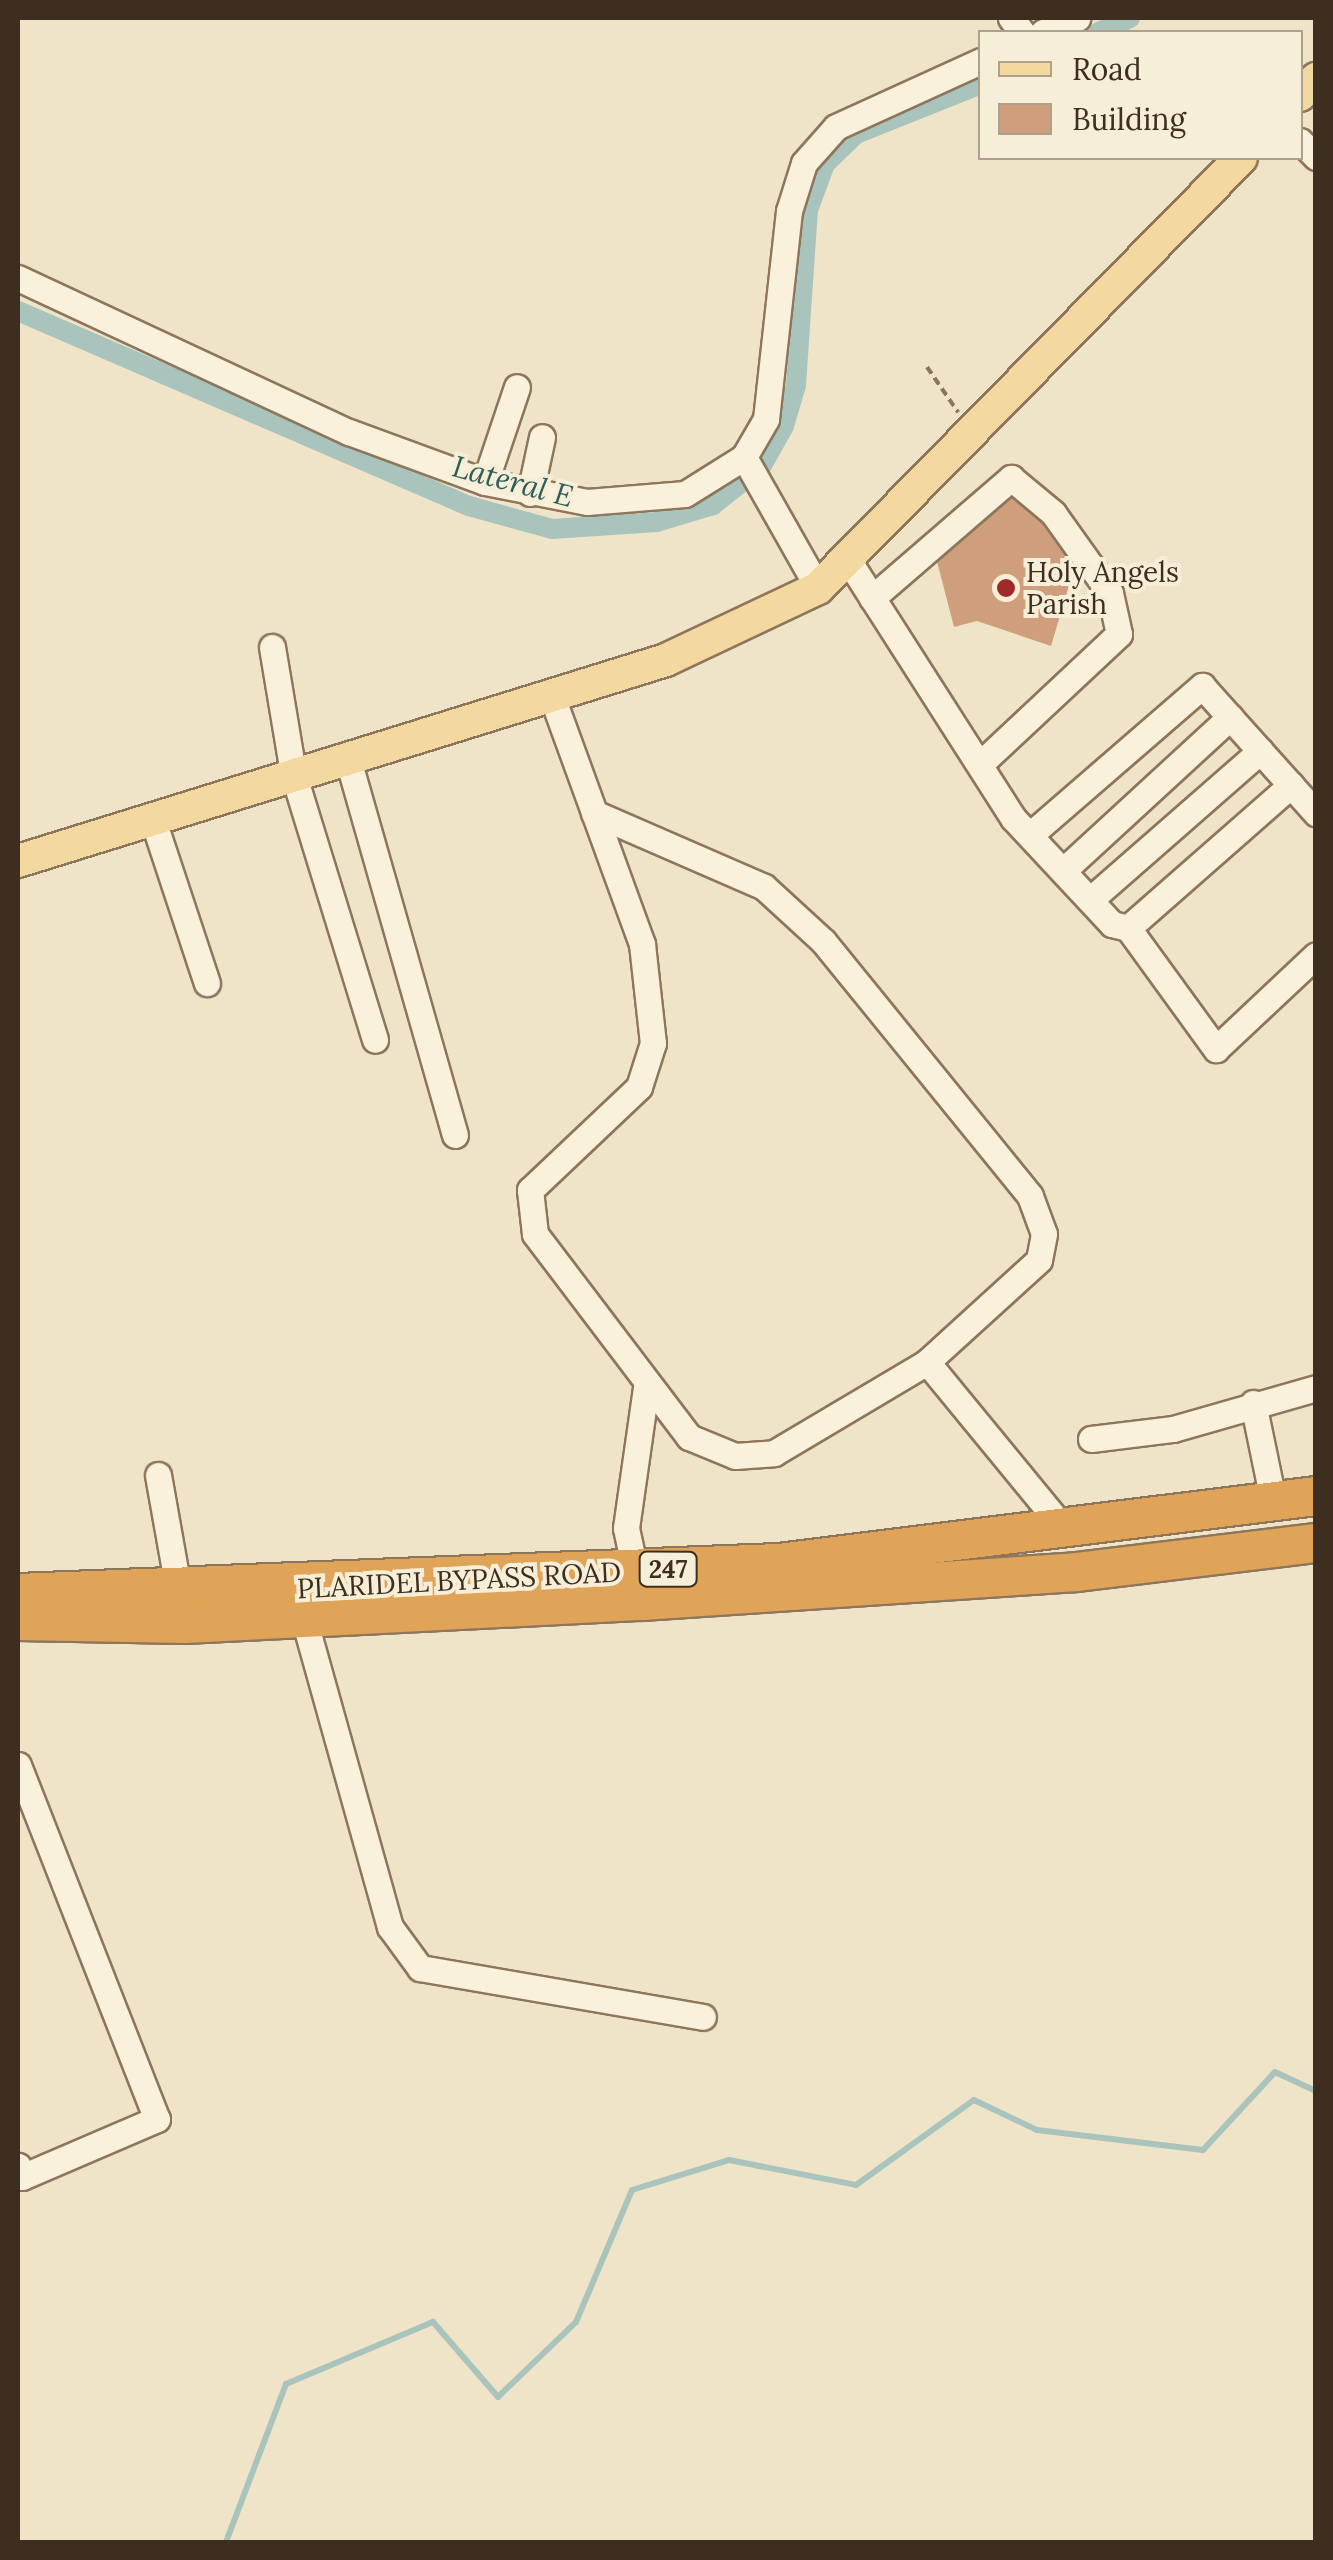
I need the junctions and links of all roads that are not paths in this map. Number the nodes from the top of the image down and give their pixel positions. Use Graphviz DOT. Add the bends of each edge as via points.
graph roads {
  1 [pos="1076,18"];
  2 [pos="1048,30"];
  3 [pos="978,62"];
  4 [pos="1239,160"];
  5 [pos="18,278"];
  6 [pos="517,387"];
  7 [pos="542,436"];
  8 [pos="751,468"];
  9 [pos="485,482"];
  10 [pos="530,493"];
  11 [pos="850,563"];
  12 [pos="818,588"];
  13 [pos="872,598"];
  14 [pos="272,647"];
  15 [pos="551,694"];
  16 [pos="1230,717"];
  17 [pos="1260,751"];
  18 [pos="346,756"];
  19 [pos="980,764"];
  20 [pos="293,773"];
  21 [pos="1291,785"];
  22 [pos="594,813"];
  23 [pos="1316,813"];
  24 [pos="152,818"];
  25 [pos="1030,835"];
  26 [pos="18,861"];
  27 [pos="1066,868"];
  28 [pos="1092,899"];
  29 [pos="1128,928"];
  30 [pos="1316,955"];
  31 [pos="207,982"];
  32 [pos="375,1040"];
  33 [pos="454,1134"];
  34 [pos="927,1362"];
  35 [pos="646,1387"];
  36 [pos="1316,1388"];
  37 [pos="1253,1404"];
  38 [pos="1091,1440"];
  39 [pos="158,1475"];
  40 [pos="1316,1496"];
  41 [pos="1272,1500"];
  42 [pos="1064,1529"];
  43 [pos="1299,1545"];
  44 [pos="638,1586"];
  45 [pos="18,1593"];
  46 [pos="182,1609"];
  47 [pos="304,1619"];
  48 [pos="18,1621"];
  49 [pos="18,1765"];
  50 [pos="703,2018"];
  51 [pos="18,2166"];
  1 -- 2 [label="street"];
  3 -- 8 [label="street" via="836,127 804,163 788,211 766,419"];
  4 -- 11 [label="main road"];
  5 -- 9 [label="street" via="349,432"];
  6 -- 9 [label="street"];
  7 -- 10 [label="street"];
  8 -- 10 [label="street" via="685,494 631,503"];
  8 -- 12 [label="street"];
  9 -- 10 [label="street"];
  11 -- 12 [label="main road"];
  11 -- 13 [label="street"];
  12 -- 15 [label="main road" via="746,629"];
  13 -- 19 [label="street"];
  13 -- 19 [label="street" via="1011,478 1053,513 1110,593 1120,634"];
  14 -- 20 [label="street"];
  15 -- 18 [label="main road"];
  15 -- 22 [label="street"];
  16 -- 17 [label="street"];
  16 -- 25 [label="street" via="1202,686"];
  16 -- 27 [label="street"];
  17 -- 21 [label="street"];
  17 -- 28 [label="street"];
  18 -- 20 [label="main road"];
  18 -- 33 [label="street"];
  19 -- 25 [label="street"];
  20 -- 24 [label="main road"];
  20 -- 32 [label="street"];
  21 -- 23 [label="street"];
  21 -- 29 [label="street"];
  22 -- 34 [label="street" via="764,887 823,940 1030,1196 1044,1234 1039,1260"];
  22 -- 35 [label="street" via="642,944 653,1043 639,1087 530,1190 527,1214"];
  24 -- 26 [label="main road"];
  24 -- 31 [label="street"];
  25 -- 27 [label="street"];
  27 -- 28 [label="street"];
  28 -- 29 [label="street" via="1112,924"];
  29 -- 30 [label="street" via="1216,1049"];
  34 -- 35 [label="street" via="774,1454 735,1456 689,1436"];
  34 -- 42 [label="street"];
  35 -- 44 [label="street" via="626,1528"];
  36 -- 37 [label="street"];
  37 -- 38 [label="street" via="1172,1429"];
  37 -- 41 [label="street"];
  39 -- 46 [label="street"];
  40 -- 41 [label="highway, PLARIDEL BYPASS ROAD / 247"];
  41 -- 42 [label="highway, PLARIDEL BYPASS ROAD / 247"];
  41 -- 43 [label="highway"];
  42 -- 44 [label="highway, PLARIDEL BYPASS ROAD / 247"];
  43 -- 44 [label="highway, PLARIDEL BYPASS ROAD / 247" via="1076,1572"];
  44 -- 46 [label="highway, PLARIDEL BYPASS ROAD / 247"];
  44 -- 47 [label="highway, PLARIDEL BYPASS ROAD / 247"];
  45 -- 46 [label="highway, PLARIDEL BYPASS ROAD / 247"];
  46 -- 47 [label="highway, PLARIDEL BYPASS ROAD / 247"];
  46 -- 48 [label="highway, PLARIDEL BYPASS ROAD / 247"];
  47 -- 50 [label="street" via="390,1928 420,1968"];
  49 -- 51 [label="street" via="157,2119 22,2177"];
}
